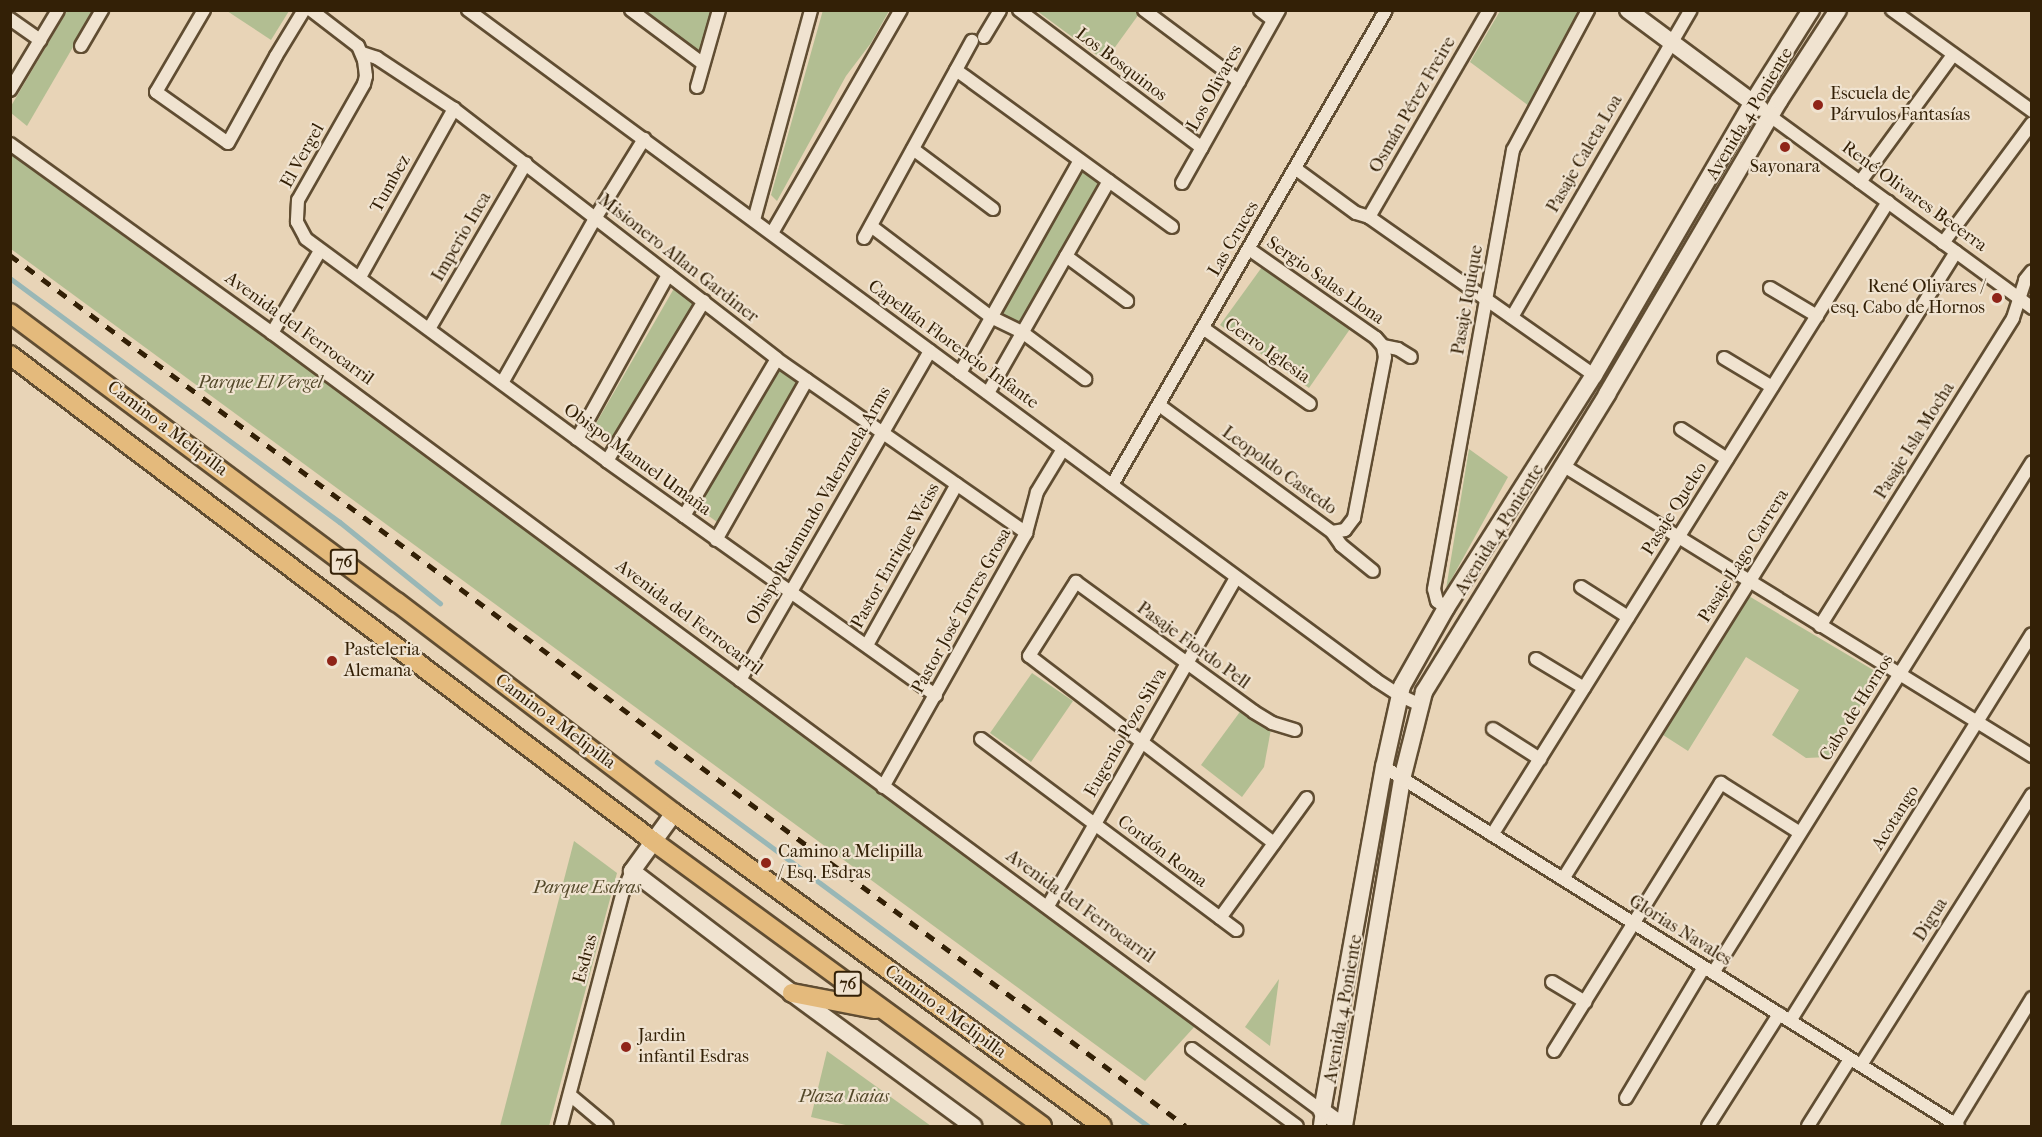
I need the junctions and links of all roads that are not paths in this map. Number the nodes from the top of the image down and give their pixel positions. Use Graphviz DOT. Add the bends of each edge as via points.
graph roads {
  1 [pos="58,10"];
  2 [pos="102,10"];
  3 [pos="204,10"];
  4 [pos="304,10"];
  5 [pos="311,10"];
  6 [pos="468,10"];
  7 [pos="631,10"];
  8 [pos="719,10"];
  9 [pos="811,10"];
  10 [pos="901,10"];
  11 [pos="1000,10"];
  12 [pos="1019,10"];
  13 [pos="1144,10"];
  14 [pos="1260,10"];
  15 [pos="1386,10"];
  16 [pos="1489,10"];
  17 [pos="1588,10"];
  18 [pos="1628,10"];
  19 [pos="1690,10"];
  20 [pos="1811,10"];
  21 [pos="1838,10"];
  22 [pos="1892,10"];
  23 [pos="483,15"];
  24 [pos="1276,15"];
  25 [pos="10,19"];
  26 [pos="40,40"];
  27 [pos="1670,42"];
  28 [pos="81,46"];
  29 [pos="362,53"];
  30 [pos="1953,55"];
  31 [pos="702,63"];
  32 [pos="956,70"];
  33 [pos="1239,81"];
  34 [pos="697,87"];
  35 [pos="10,90"];
  36 [pos="1753,102"];
  37 [pos="454,109"];
  38 [pos="2031,111"];
  39 [pos="1770,116"];
  40 [pos="2031,123"];
  41 [pos="644,139"];
  42 [pos="10,144"];
  43 [pos="1202,148"];
  44 [pos="913,149"];
  45 [pos="1080,160"];
  46 [pos="526,163"];
  47 [pos="1296,169"];
  48 [pos="1108,181"];
  49 [pos="1860,182"];
  50 [pos="1182,183"];
  51 [pos="1888,202"];
  52 [pos="993,209"];
  53 [pos="1370,217"];
  54 [pos="596,218"];
  55 [pos="754,220"];
  56 [pos="871,226"];
  57 [pos="1172,227"];
  58 [pos="772,233"];
  59 [pos="864,238"];
  60 [pos="1943,243"];
  61 [pos="1249,249"];
  62 [pos="320,250"];
  63 [pos="1956,252"];
  64 [pos="1066,256"];
  65 [pos="2031,271"];
  66 [pos="668,275"];
  67 [pos="360,277"];
  68 [pos="1770,288"];
  69 [pos="1486,299"];
  70 [pos="2019,299"];
  71 [pos="704,301"];
  72 [pos="1127,301"];
  73 [pos="2031,308"];
  74 [pos="10,313"];
  75 [pos="1817,316"];
  76 [pos="992,317"];
  77 [pos="1512,317"];
  78 [pos="1203,328"];
  79 [pos="429,329"];
  80 [pos="1022,332"];
  81 [pos="272,333"];
  82 [pos="1383,346"];
  83 [pos="930,351"];
  84 [pos="10,355"];
  85 [pos="1411,357"];
  86 [pos="1724,358"];
  87 [pos="777,359"];
  88 [pos="960,373"];
  89 [pos="1594,375"];
  90 [pos="1085,379"];
  91 [pos="807,380"];
  92 [pos="502,383"];
  93 [pos="1772,387"];
  94 [pos="988,393"];
  95 [pos="1310,404"];
  96 [pos="1159,405"];
  97 [pos="1681,429"];
  98 [pos="882,432"];
  99 [pos="577,439"];
  100 [pos="1063,449"];
  101 [pos="1727,459"];
  102 [pos="607,461"];
  103 [pos="2031,462"];
  104 [pos="1564,466"];
  105 [pos="957,484"];
  106 [pos="1112,485"];
  107 [pos="684,516"];
  108 [pos="1332,532"];
  109 [pos="1026,533"];
  110 [pos="1678,538"];
  111 [pos="716,540"];
  112 [pos="1373,571"];
  113 [pos="1236,578"];
  114 [pos="1749,582"];
  115 [pos="1581,588"];
  116 [pos="790,593"];
  117 [pos="1446,608"];
  118 [pos="1628,617"];
  119 [pos="1820,626"];
  120 [pos="2031,634"];
  121 [pos="867,645"];
  122 [pos="1536,659"];
  123 [pos="1186,664"];
  124 [pos="1898,675"];
  125 [pos="740,680"];
  126 [pos="1584,688"];
  127 [pos="936,696"];
  128 [pos="1399,696"];
  129 [pos="1420,705"];
  130 [pos="1977,722"];
  131 [pos="1493,729"];
  132 [pos="1295,730"];
  133 [pos="981,739"];
  134 [pos="1142,741"];
  135 [pos="2031,756"];
  136 [pos="1540,759"];
  137 [pos="1384,767"];
  138 [pos="1402,779"];
  139 [pos="883,787"];
  140 [pos="2031,794"];
  141 [pos="1307,798"];
  142 [pos="674,813"];
  143 [pos="1095,824"];
  144 [pos="1800,833"];
  145 [pos="1492,835"];
  146 [pos="653,841"];
  147 [pos="1274,843"];
  148 [pos="632,871"];
  149 [pos="1563,879"];
  150 [pos="1048,906"];
  151 [pos="1220,918"];
  152 [pos="1634,923"];
  153 [pos="1236,930"];
  154 [pos="1709,970"];
  155 [pos="1552,982"];
  156 [pos="792,993"];
  157 [pos="2031,998"];
  158 [pos="1585,1002"];
  159 [pos="888,1013"];
  160 [pos="1779,1014"];
  161 [pos="1790,1021"];
  162 [pos="1192,1049"];
  163 [pos="1554,1051"];
  164 [pos="1856,1062"];
  165 [pos="570,1095"];
  166 [pos="1626,1098"];
  167 [pos="1321,1119"];
  168 [pos="954,1120"];
  169 [pos="561,1126"];
  170 [pos="608,1126"];
  171 [pos="973,1126"];
  172 [pos="1042,1126"];
  173 [pos="1102,1126"];
  174 [pos="1297,1126"];
  175 [pos="1343,1126"];
  176 [pos="1708,1126"];
  177 [pos="1808,1126"];
  178 [pos="1956,1126"];
  1 -- 26 [label="street"];
  2 -- 28 [label="street"];
  3 -- 4 [label="street" via="156,92 228,143"];
  5 -- 29 [label="street, Misionero Allan Gardiner" via="351,38"];
  6 -- 23 [label="street, Capellán Florencio Infante"];
  7 -- 31 [label="street"];
  8 -- 31 [label="street"];
  9 -- 55 [label="street"];
  10 -- 58 [label="street"];
  11 -- 32 [label="street"];
  12 -- 43 [label="street, Los Bosquinos"];
  13 -- 33 [label="street"];
  14 -- 24 [label="street"];
  15 -- 47 [label="street, Las Cruces"];
  16 -- 53 [label="street, Osmán Pérez Freire"];
  17 -- 69 [label="street, Pasaje Iquique" via="1515,144"];
  18 -- 27 [label="street, René Olivares Becerra"];
  19 -- 27 [label="street, Pasaje Caleta Loa"];
  20 -- 36 [label="street, Avenida 4 Poniente"];
  21 -- 39 [label="street, Avenida 4 Poniente"];
  22 -- 30 [label="street"];
  23 -- 41 [label="street, Capellán Florencio Infante"];
  24 -- 33 [label="street, Los Olivares"];
  25 -- 26 [label="street"];
  26 -- 35 [label="street"];
  27 -- 36 [label="street, René Olivares Becerra"];
  27 -- 77 [label="street, Pasaje Caleta Loa"];
  29 -- 37 [label="street, Misionero Allan Gardiner" via="377,58"];
  29 -- 62 [label="street, El Vergel" via="364,84 298,201 300,231"];
  30 -- 38 [label="street"];
  30 -- 49 [label="street"];
  31 -- 34 [label="street"];
  32 -- 44 [label="street"];
  32 -- 45 [label="street"];
  33 -- 43 [label="street, Los Olivares"];
  36 -- 39 [label="street, René Olivares Becerra"];
  36 -- 89 [label="street, Avenida 4 Poniente"];
  37 -- 46 [label="street, Misionero Allan Gardiner"];
  37 -- 67 [label="street, Tumbez"];
  39 -- 49 [label="street, René Olivares Becerra"];
  39 -- 104 [label="street, Avenida 4 Poniente"];
  40 -- 60 [label="street"];
  41 -- 54 [label="street"];
  41 -- 55 [label="street, Capellán Florencio Infante"];
  42 -- 81 [label="street, Avenida del Ferrocarril"];
  43 -- 50 [label="street, Los Olivares"];
  44 -- 52 [label="street"];
  44 -- 56 [label="street"];
  45 -- 48 [label="street"];
  45 -- 76 [label="street"];
  46 -- 54 [label="street, Misionero Allan Gardiner"];
  46 -- 79 [label="street, Imperio Inca"];
  47 -- 53 [label="street" via="1356,213"];
  47 -- 61 [label="street, Las Cruces"];
  48 -- 57 [label="street"];
  48 -- 64 [label="street"];
  49 -- 51 [label="street, René Olivares Becerra"];
  51 -- 60 [label="street, René Olivares Becerra"];
  51 -- 75 [label="street, Pasaje Quelco"];
  53 -- 69 [label="street"];
  54 -- 66 [label="street, Misionero Allan Gardiner"];
  54 -- 92 [label="street"];
  55 -- 58 [label="street, Capellán Florencio Infante"];
  56 -- 59 [label="street"];
  56 -- 76 [label="street"];
  58 -- 83 [label="street, Capellán Florencio Infante"];
  60 -- 63 [label="street, René Olivares Becerra"];
  61 -- 78 [label="street, Las Cruces"];
  61 -- 82 [label="street, Sergio Salas Llona"];
  62 -- 67 [label="street, Obispo Manuel Umaña"];
  62 -- 81 [label="street"];
  63 -- 70 [label="street, René Olivares Becerra"];
  63 -- 114 [label="street, Pasaje Lago Carrera"];
  64 -- 72 [label="street"];
  64 -- 80 [label="street"];
  65 -- 70 [label="street, Pasaje Isla Mocha"];
  66 -- 71 [label="street, Misionero Allan Gardiner"];
  66 -- 99 [label="street"];
  67 -- 79 [label="street, Obispo Manuel Umaña"];
  68 -- 75 [label="street"];
  69 -- 77 [label="street"];
  69 -- 117 [label="street, Pasaje Iquique" via="1434,589 1437,601"];
  70 -- 73 [label="street, René Olivares Becerra"];
  70 -- 119 [label="street, Pasaje Isla Mocha" via="2013,318"];
  71 -- 87 [label="street, Misionero Allan Gardiner"];
  71 -- 102 [label="street"];
  74 -- 142 [label="main road, Camino a Melipilla / 76"];
  75 -- 93 [label="street, Pasaje Quelco"];
  76 -- 80 [label="street"];
  76 -- 88 [label="street"];
  77 -- 89 [label="street"];
  78 -- 95 [label="street, Cerro Iglesia"];
  78 -- 96 [label="street, Las Cruces"];
  79 -- 92 [label="street, Obispo Manuel Umaña"];
  80 -- 90 [label="street"];
  80 -- 94 [label="street"];
  81 -- 125 [label="street, Avenida del Ferrocarril"];
  82 -- 85 [label="street, Sergio Salas Llona"];
  82 -- 108 [label="street" via="1385,357 1354,518 1345,530"];
  83 -- 88 [label="street, Capellán Florencio Infante"];
  83 -- 98 [label="street, Obispo Raimundo Valenzuela Arms"];
  84 -- 146 [label="main road, Camino a Melipilla / 76"];
  86 -- 93 [label="street"];
  87 -- 91 [label="street, Misionero Allan Gardiner"];
  87 -- 107 [label="street"];
  88 -- 94 [label="street, Capellán Florencio Infante"];
  89 -- 117 [label="street, Avenida 4 Poniente"];
  91 -- 98 [label="street, Misionero Allan Gardiner"];
  91 -- 111 [label="street"];
  92 -- 99 [label="street, Obispo Manuel Umaña"];
  93 -- 101 [label="street, Pasaje Quelco"];
  94 -- 100 [label="street, Capellán Florencio Infante"];
  96 -- 106 [label="street, Las Cruces"];
  96 -- 108 [label="street, Leopoldo Castedo"];
  97 -- 101 [label="street"];
  98 -- 105 [label="street, Misionero Allan Gardiner"];
  98 -- 116 [label="street, Obispo Raimundo Valenzuela Arms"];
  99 -- 102 [label="street, Obispo Manuel Umaña"];
  100 -- 106 [label="street, Capellán Florencio Infante"];
  100 -- 109 [label="street, Pastor José Torres Grosa" via="1037,492"];
  101 -- 110 [label="street, Pasaje Quelco"];
  102 -- 107 [label="street, Obispo Manuel Umaña"];
  103 -- 124 [label="street, Cabo de Hornos"];
  104 -- 110 [label="street"];
  104 -- 129 [label="street, Avenida 4 Poniente" via="1437,667"];
  105 -- 109 [label="street, Misionero Allan Gardiner"];
  105 -- 121 [label="street, Pastor Enrique Weiss"];
  106 -- 113 [label="street, Capellán Florencio Infante"];
  107 -- 111 [label="street, Obispo Manuel Umaña"];
  108 -- 112 [label="street, Leopoldo Castedo" via="1341,545"];
  109 -- 127 [label="street, Pastor José Torres Grosa"];
  110 -- 114 [label="street"];
  110 -- 118 [label="street, Pasaje Quelco"];
  111 -- 116 [label="street, Obispo Manuel Umaña"];
  113 -- 123 [label="street, Eugenio Pozo Silva"];
  113 -- 128 [label="street, Capellán Florencio Infante"];
  114 -- 119 [label="street"];
  114 -- 149 [label="street, Pasaje Lago Carrera"];
  115 -- 118 [label="street"];
  116 -- 121 [label="street, Obispo Manuel Umaña"];
  116 -- 125 [label="street, Obispo Raimundo Valenzuela Arms"];
  117 -- 128 [label="street, Avenida 4 Poniente" via="1413,663"];
  118 -- 126 [label="street, Pasaje Quelco"];
  119 -- 124 [label="street"];
  120 -- 130 [label="street, Acotango"];
  121 -- 127 [label="street, Obispo Manuel Umaña"];
  122 -- 126 [label="street"];
  123 -- 132 [label="street, Pasaje Fiordo Pell" via="1265,719"];
  123 -- 134 [label="street, Eugenio Pozo Silva"];
  123 -- 134 [label="street, Pasaje Fiordo Pell" via="1076,582 1029,656"];
  124 -- 130 [label="street"];
  124 -- 144 [label="street, Cabo de Hornos"];
  125 -- 139 [label="street, Avenida del Ferrocarril"];
  126 -- 136 [label="street, Pasaje Quelco"];
  127 -- 139 [label="street, Pastor José Torres Grosa"];
  128 -- 129 [label="street, Capellán Florencio Infante"];
  128 -- 137 [label="street, Avenida 4 Poniente"];
  129 -- 138 [label="street, Avenida 4 Poniente"];
  130 -- 135 [label="street"];
  130 -- 161 [label="street, Acotango"];
  131 -- 136 [label="street"];
  133 -- 143 [label="street, Cordón Roma"];
  134 -- 143 [label="street, Eugenio Pozo Silva"];
  134 -- 147 [label="street"];
  136 -- 145 [label="street, Pasaje Quelco"];
  137 -- 138 [label="street, Glorias Navales"];
  137 -- 167 [label="street, Avenida 4 Poniente"];
  138 -- 145 [label="street, Glorias Navales"];
  138 -- 175 [label="street, Avenida 4 Poniente"];
  139 -- 150 [label="street, Avenida del Ferrocarril"];
  140 -- 164 [label="street, Digua"];
  141 -- 147 [label="street"];
  142 -- 146 [label="street, Esdras"];
  142 -- 173 [label="main road, Camino a Melipilla / 76"];
  143 -- 150 [label="street, Eugenio Pozo Silva"];
  143 -- 151 [label="street, Cordón Roma"];
  144 -- 152 [label="street" via="1721,783"];
  144 -- 154 [label="street, Cabo de Hornos"];
  145 -- 149 [label="street, Glorias Navales"];
  146 -- 148 [label="street, Esdras"];
  146 -- 159 [label="main road, Camino a Melipilla / 76"];
  147 -- 151 [label="street"];
  148 -- 156 [label="street"];
  148 -- 165 [label="street, Esdras"];
  149 -- 152 [label="street, Glorias Navales"];
  150 -- 167 [label="street, Avenida del Ferrocarril"];
  151 -- 153 [label="street, Cordón Roma"];
  152 -- 154 [label="street, Glorias Navales"];
  152 -- 158 [label="street"];
  154 -- 160 [label="street, Glorias Navales"];
  154 -- 166 [label="street, Cabo de Hornos"];
  155 -- 158 [label="street"];
  156 -- 159 [label="main road"];
  156 -- 168 [label="street"];
  157 -- 178 [label="street"];
  158 -- 163 [label="street"];
  159 -- 172 [label="main road, Camino a Melipilla / 76"];
  160 -- 161 [label="street, Glorias Navales"];
  160 -- 176 [label="street"];
  161 -- 164 [label="street, Glorias Navales"];
  162 -- 174 [label="street"];
  164 -- 177 [label="street, Digua"];
  164 -- 178 [label="street, Glorias Navales"];
  165 -- 169 [label="street, Esdras"];
  165 -- 170 [label="street"];
  167 -- 175 [label="street, Avenida del Ferrocarril"];
  168 -- 171 [label="street"];
}
